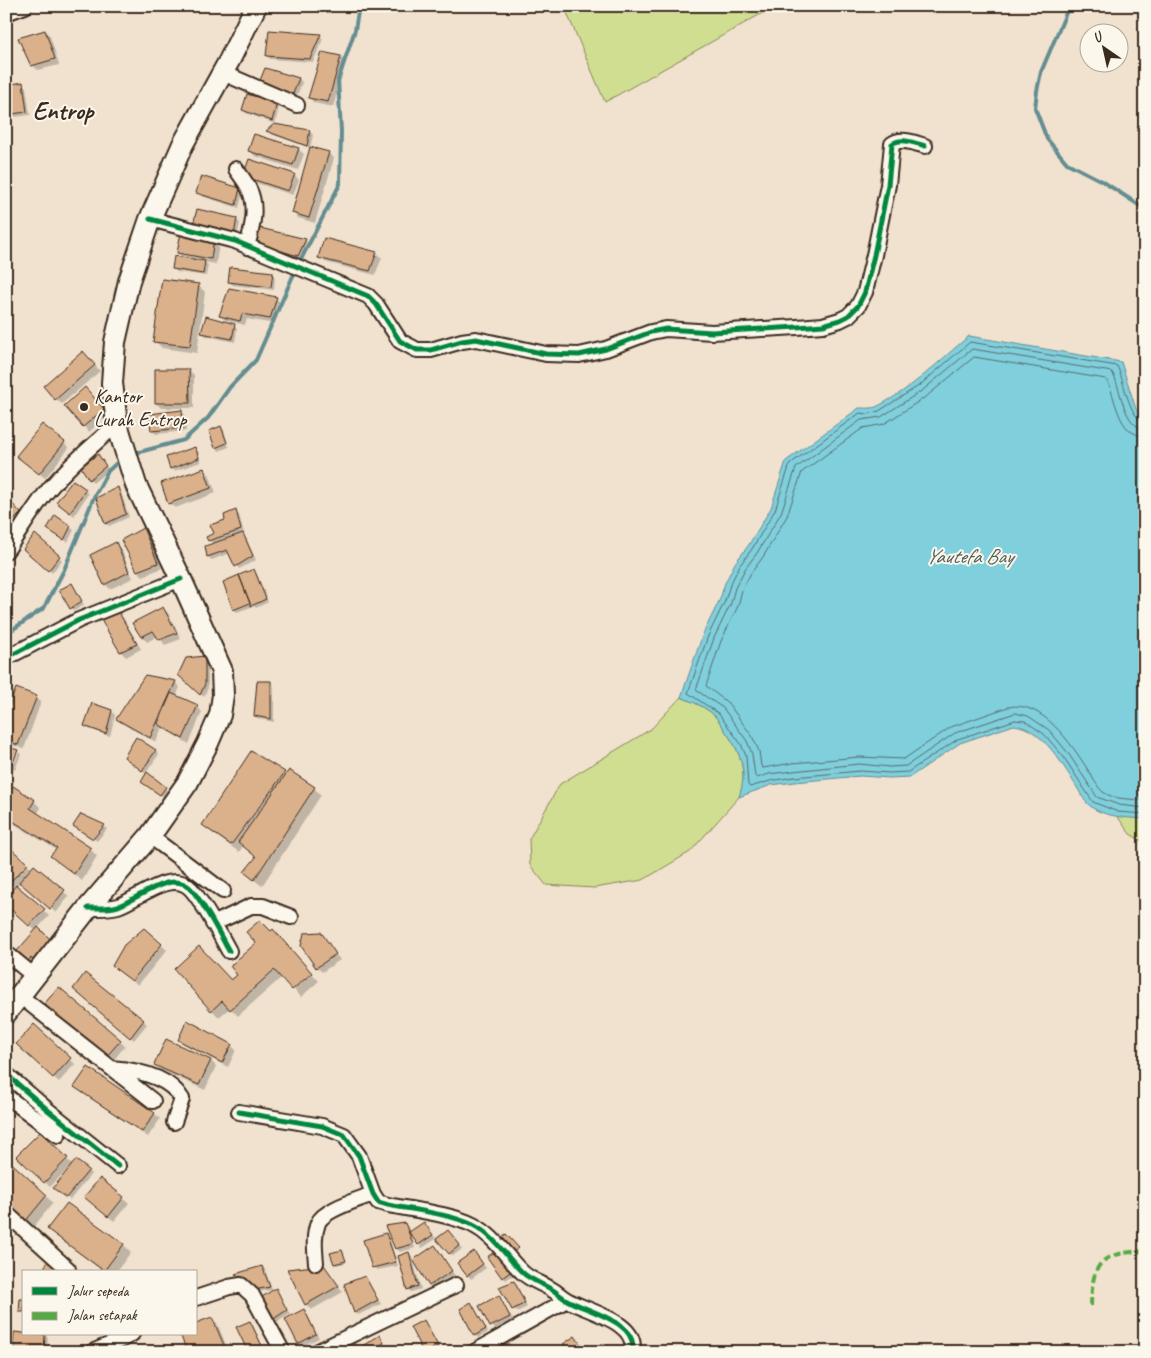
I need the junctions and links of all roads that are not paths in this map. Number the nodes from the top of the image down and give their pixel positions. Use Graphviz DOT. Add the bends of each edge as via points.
graph roads {
  1 [pos="25,6"];
  2 [pos="256,6"];
  3 [pos="6,13"];
  4 [pos="223,73"];
  5 [pos="297,105"];
  6 [pos="925,146"];
  7 [pos="236,169"];
  8 [pos="150,219"];
  9 [pos="253,249"];
  10 [pos="117,424"];
  11 [pos="6,551"];
  12 [pos="182,578"];
  13 [pos="6,658"];
  14 [pos="150,836"];
  15 [pos="223,891"];
  16 [pos="88,908"];
  17 [pos="290,918"];
  18 [pos="213,924"];
  19 [pos="229,951"];
  20 [pos="6,953"];
  21 [pos="34,976"];
  22 [pos="20,996"];
  23 [pos="6,1013"];
  24 [pos="110,1068"];
  25 [pos="6,1074"];
  26 [pos="6,1096"];
  27 [pos="153,1101"];
  28 [pos="240,1112"];
  29 [pos="174,1122"];
  30 [pos="58,1135"];
  31 [pos="118,1166"];
  32 [pos="373,1194"];
  33 [pos="6,1213"];
  34 [pos="316,1263"];
  35 [pos="68,1269"];
  36 [pos="456,1285"];
  37 [pos="198,1297"];
  38 [pos="567,1300"];
  39 [pos="129,1336"];
  40 [pos="92,1352"];
  41 [pos="283,1352"];
  42 [pos="316,1352"];
  43 [pos="474,1352"];
  44 [pos="632,1352"];
  1 -- 3 [label="street"];
  2 -- 4 [label="highway"];
  4 -- 5 [label="street"];
  4 -- 8 [label="highway" via="183,144"];
  6 -- 9 [label="street" via="904,141 892,144 888,185 865,292 848,316 823,325 712,332 666,329 606,349 571,356 476,339 418,350 400,341 368,296"];
  7 -- 9 [label="street" via="252,198"];
  8 -- 9 [label="street" via="214,235"];
  8 -- 10 [label="highway" via="129,280 115,342 112,383"];
  10 -- 11 [label="street" via="60,477"];
  10 -- 12 [label="highway" via="136,485"];
  12 -- 13 [label="street" via="79,620"];
  12 -- 14 [label="highway" via="222,671 223,695 220,715 188,782"];
  14 -- 15 [label="street"];
  14 -- 16 [label="highway"];
  16 -- 18 [label="street" via="120,906 158,885 180,883 190,887"];
  16 -- 21 [label="highway"];
  17 -- 18 [label="street" via="264,906 251,906"];
  18 -- 19 [label="street"];
  20 -- 21 [label="street"];
  21 -- 22 [label="highway"];
  22 -- 23 [label="highway"];
  22 -- 24 [label="street"];
  24 -- 27 [label="street"];
  24 -- 29 [label="street" via="152,1076 178,1093 182,1100"];
  25 -- 31 [label="street"];
  26 -- 30 [label="street"];
  28 -- 32 [label="street" via="322,1126 344,1135 359,1156"];
  32 -- 34 [label="street" via="330,1211 319,1222 315,1236"];
  32 -- 38 [label="street" via="378,1202 473,1225 490,1235 528,1278"];
  33 -- 35 [label="street"];
  36 -- 42 [label="street"];
  37 -- 41 [label="street" via="241,1285 252,1295"];
  38 -- 43 [label="street"];
  38 -- 44 [label="street" via="624,1328 634,1341"];
  39 -- 40 [label="street"];
}
